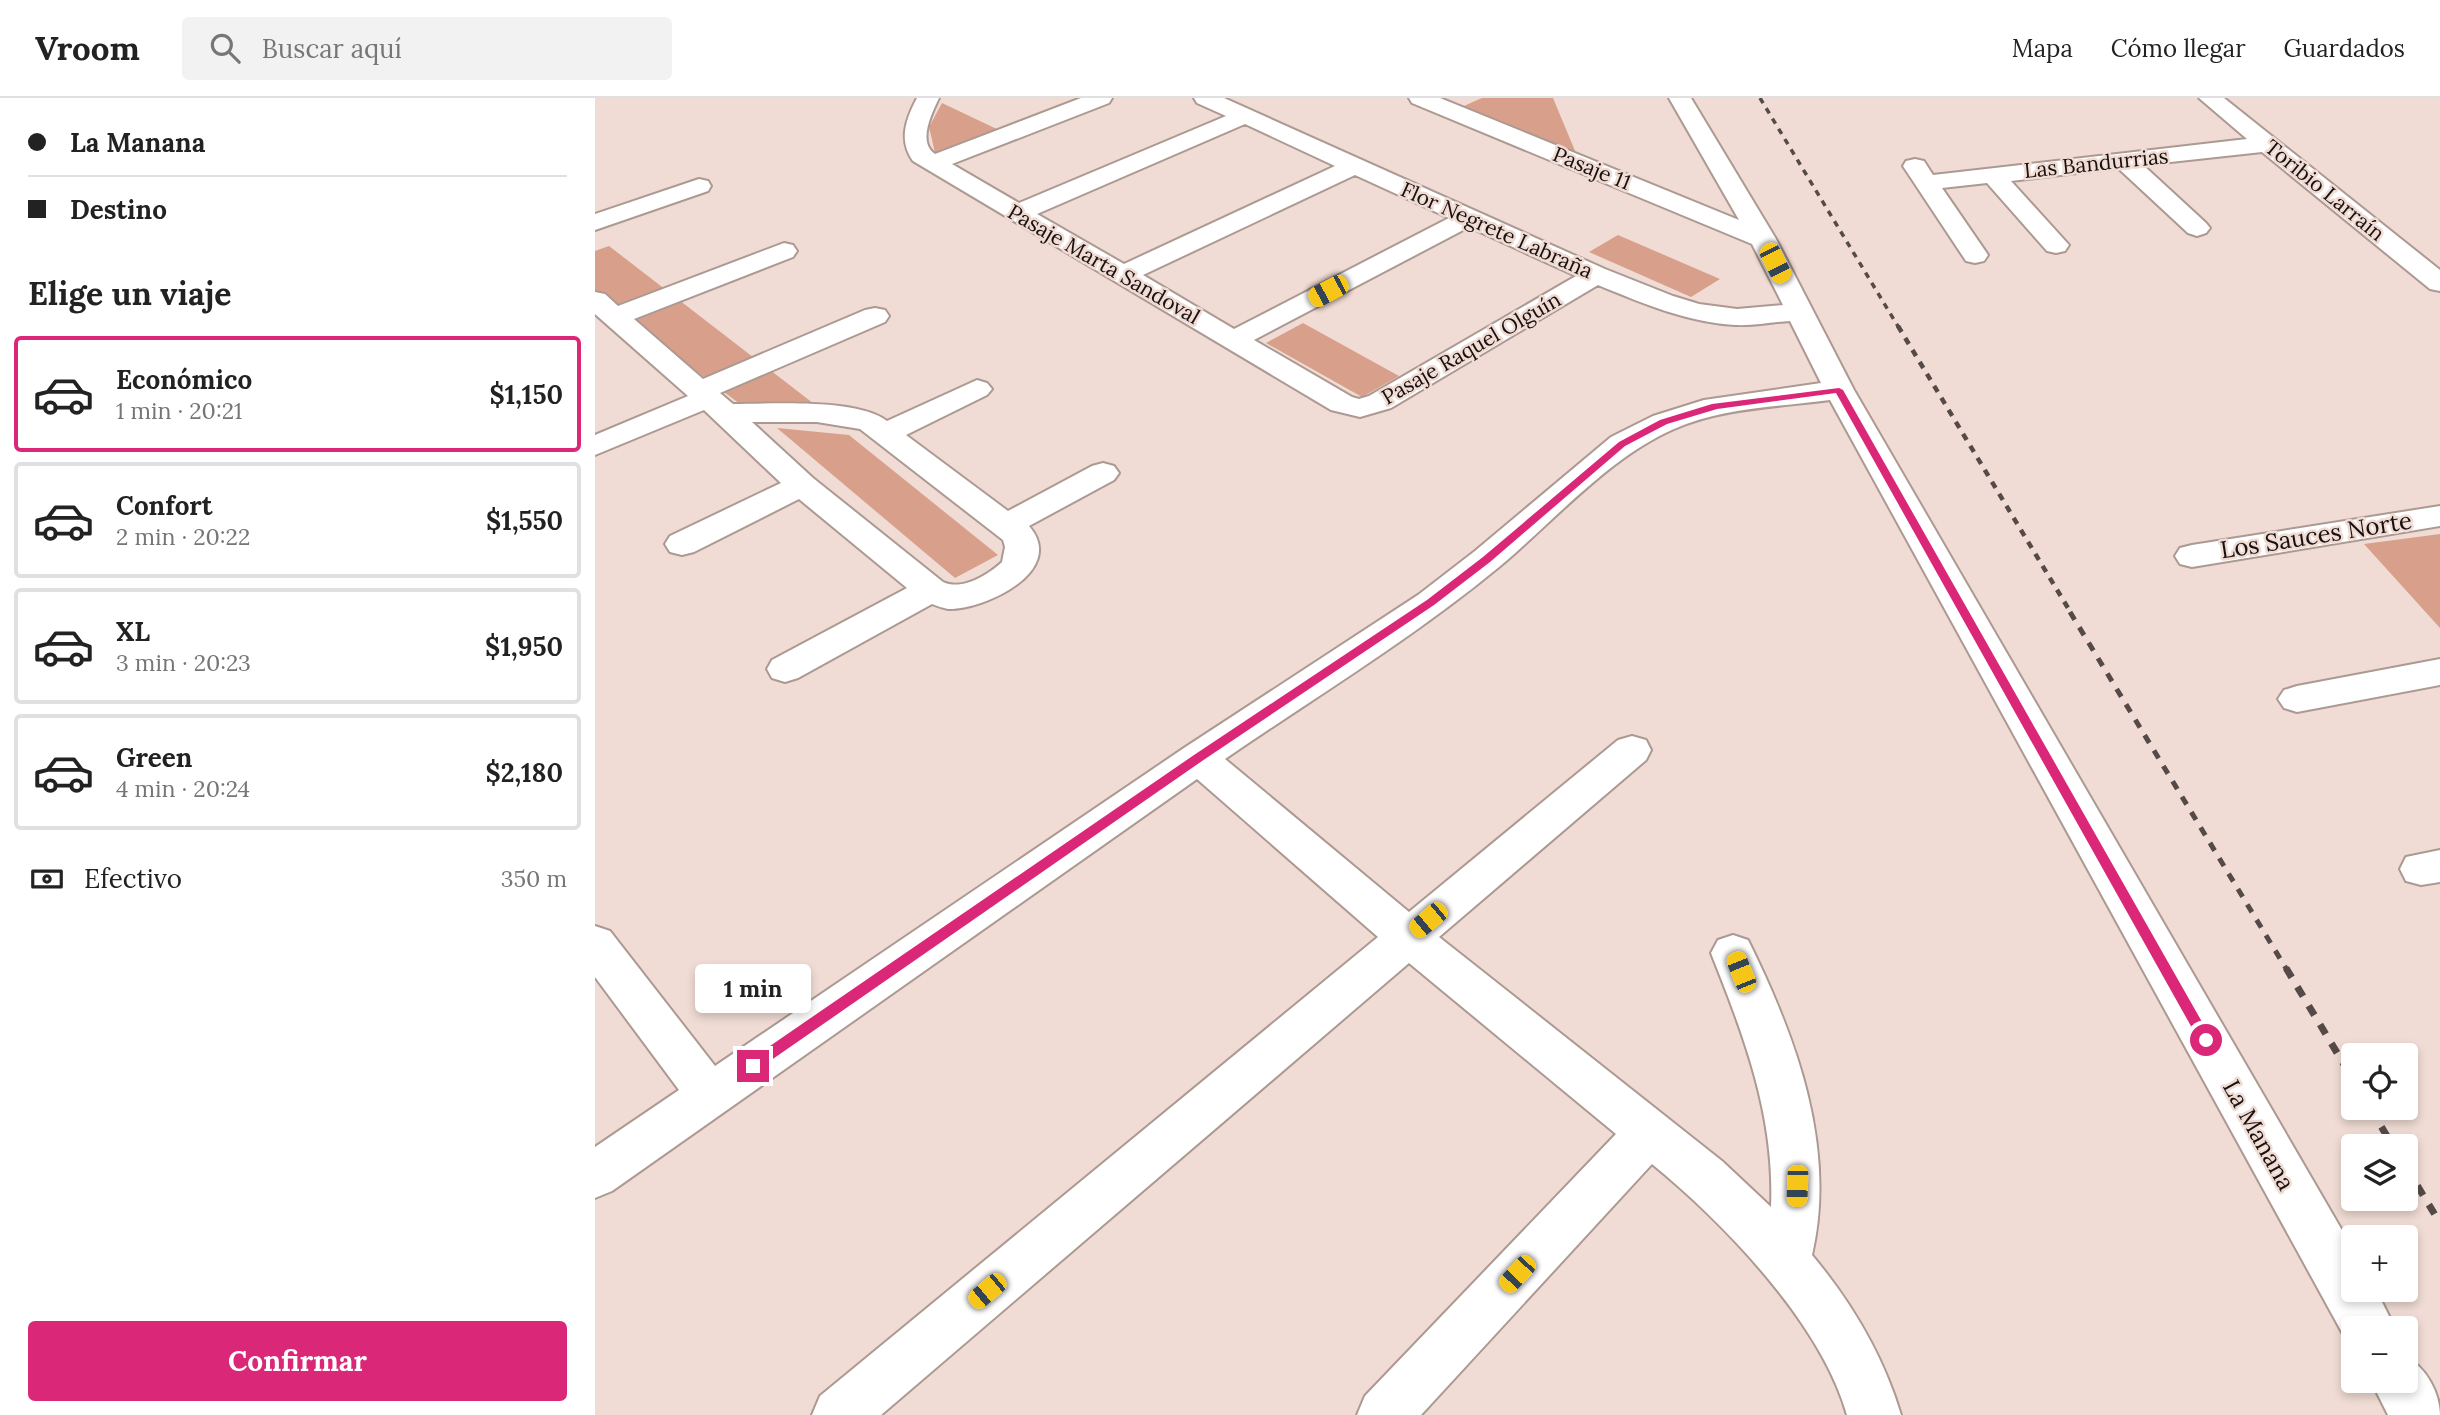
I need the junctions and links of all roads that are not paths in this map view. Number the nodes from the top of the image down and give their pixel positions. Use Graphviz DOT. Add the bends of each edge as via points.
graph roads {
  1 [pos="928,98"];
  2 [pos="1101,98"];
  3 [pos="1205,98"];
  4 [pos="1420,98"];
  5 [pos="1680,98"];
  6 [pos="2210,98"];
  7 [pos="1245,116"];
  8 [pos="2267,144"];
  9 [pos="2123,160"];
  10 [pos="932,164"];
  11 [pos="1355,166"];
  12 [pos="1993,175"];
  13 [pos="699,186"];
  14 [pos="1017,213"];
  15 [pos="1469,217"];
  16 [pos="595,222"];
  17 [pos="2197,228"];
  18 [pos="1763,239"];
  19 [pos="2056,245"];
  20 [pos="784,251"];
  21 [pos="1975,255"];
  22 [pos="1122,275"];
  23 [pos="1596,275"];
  24 [pos="2440,283"];
  25 [pos="1800,312"];
  26 [pos="875,316"];
  27 [pos="606,317"];
  28 [pos="1234,340"];
  29 [pos="977,389"];
  30 [pos="1839,390"];
  31 [pos="711,400"];
  32 [pos="1342,404"];
  33 [pos="884,434"];
  34 [pos="595,446"];
  35 [pos="1103,473"];
  36 [pos="802,485"];
  37 [pos="2440,516"];
  38 [pos="1006,525"];
  39 [pos="682,544"];
  40 [pos="2192,555"];
  41 [pos="931,590"];
  42 [pos="785,668"];
  43 [pos="2440,672"];
  44 [pos="2297,699"];
  45 [pos="1632,750"];
  46 [pos="1198,758"];
  47 [pos="1408,937"];
  48 [pos="595,944"];
  49 [pos="1733,953"];
  50 [pos="711,1095"];
  51 [pos="1650,1132"];
  52 [pos="595,1175"];
  53 [pos="1785,1262"];
  54 [pos="2362,1316"];
  55 [pos="2405,1393"];
  56 [pos="839,1415"];
  57 [pos="1384,1415"];
  58 [pos="1874,1415"];
  59 [pos="2418,1415"];
  1 -- 10 [label="street, Pasaje Marta Sandoval" via="914,135 915,147"];
  2 -- 10 [label="street"];
  3 -- 7 [label="street, Flor Negrete Labraña"];
  4 -- 18 [label="street, Pasaje 11"];
  5 -- 18 [label="street, La Manana"];
  6 -- 8 [label="street, Toribio Larraín"];
  7 -- 11 [label="street, Flor Negrete Labraña"];
  7 -- 14 [label="street"];
  8 -- 9 [label="street, Las Bandurrias"];
  8 -- 24 [label="street, Toribio Larraín"];
  9 -- 12 [label="street, Las Bandurrias"];
  9 -- 17 [label="street"];
  10 -- 14 [label="street, Pasaje Marta Sandoval"];
  11 -- 15 [label="street, Flor Negrete Labraña"];
  11 -- 22 [label="street"];
  12 -- 19 [label="street"];
  12 -- 21 [label="street, Las Bandurrias" via="1920,174"];
  13 -- 16 [label="street"];
  14 -- 22 [label="street, Pasaje Marta Sandoval"];
  15 -- 23 [label="street, Flor Negrete Labraña"];
  15 -- 28 [label="street"];
  18 -- 25 [label="street, La Manana"];
  20 -- 27 [label="street"];
  22 -- 28 [label="street, Pasaje Marta Sandoval"];
  23 -- 25 [label="street, Flor Negrete Labraña" via="1696,312 1748,317"];
  23 -- 32 [label="street, Pasaje Raquel Olguín" via="1380,402 1360,408"];
  25 -- 30 [label="street, La Manana"];
  26 -- 31 [label="street"];
  27 -- 31 [label="street"];
  28 -- 32 [label="street, Pasaje Marta Sandoval"];
  29 -- 33 [label="street"];
  30 -- 46 [label="street" via="1716,406 1642,432 1604,458 1430,603"];
  30 -- 54 [label="street, La Manana"];
  31 -- 33 [label="street" via="869,422"];
  31 -- 34 [label="street"];
  31 -- 36 [label="street"];
  33 -- 38 [label="street"];
  35 -- 38 [label="street"];
  36 -- 39 [label="street"];
  36 -- 41 [label="street"];
  37 -- 40 [label="street, Los Sauces Norte"];
  38 -- 41 [label="street" via="1019,535 1023,546 1010,576 979,592 948,597"];
  41 -- 42 [label="street"];
  43 -- 44 [label="street"];
  45 -- 47 [label="street"];
  46 -- 47 [label="street"];
  46 -- 50 [label="street"];
  47 -- 51 [label="street"];
  47 -- 56 [label="street"];
  48 -- 50 [label="street"];
  49 -- 53 [label="street" via="1791,1113 1797,1161 1796,1212"];
  50 -- 52 [label="street"];
  51 -- 53 [label="street" via="1757,1227"];
  51 -- 57 [label="street"];
  53 -- 58 [label="street" via="1836,1332 1864,1381"];
  55 -- 59 [label="street"];
}
